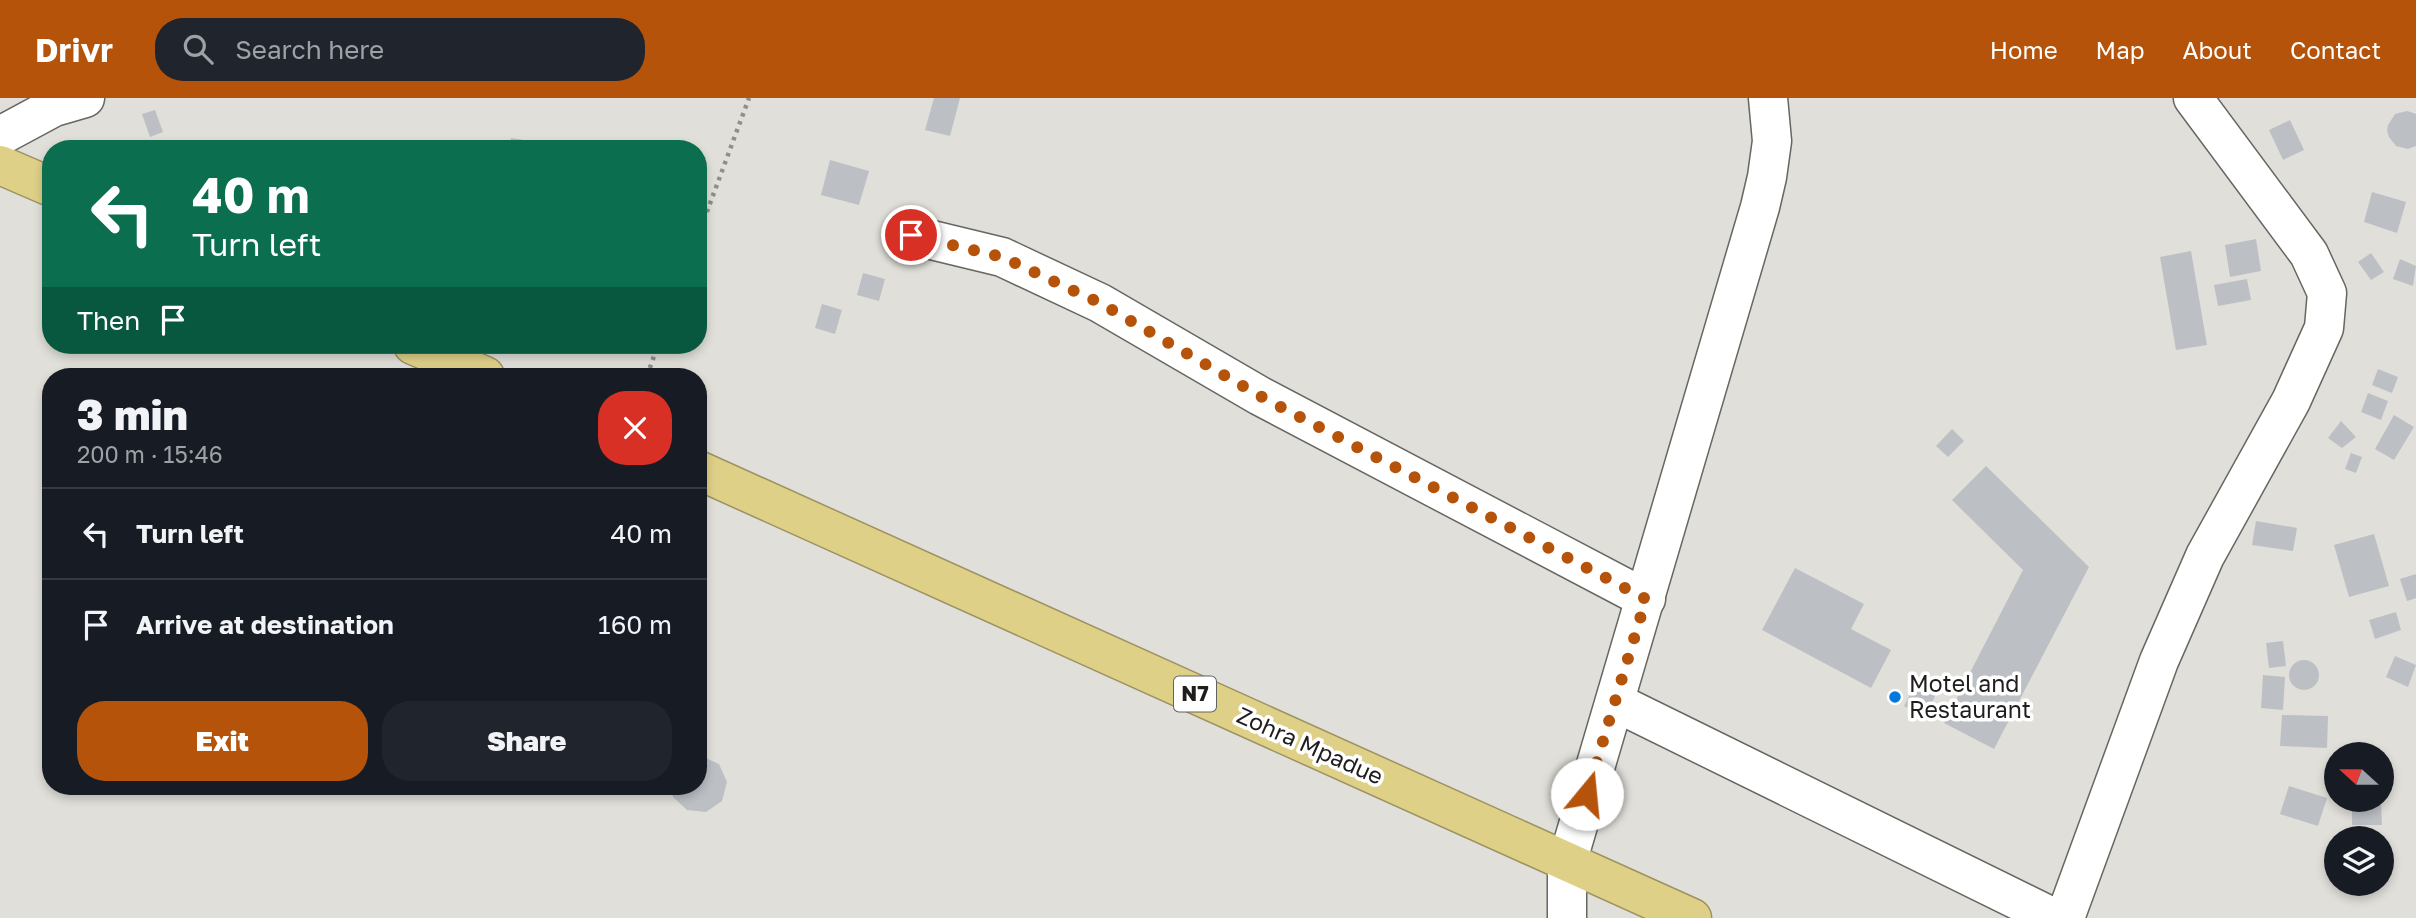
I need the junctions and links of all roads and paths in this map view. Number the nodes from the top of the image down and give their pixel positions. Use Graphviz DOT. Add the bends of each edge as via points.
graph roads {
  1 [pos="85,98"];
  2 [pos="749,98"];
  3 [pos="1768,98"];
  4 [pos="2193,98"];
  5 [pos="0,136"];
  6 [pos="0,165"];
  7 [pos="42,183"];
  8 [pos="707,212"];
  9 [pos="911,235"];
  10 [pos="433,354"];
  11 [pos="466,368"];
  12 [pos="707,474"];
  13 [pos="1646,599"];
  14 [pos="1615,702"];
  15 [pos="1567,863"];
  16 [pos="1567,918"];
  17 [pos="1692,918"];
  18 [pos="2054,918"];
  19 [pos="2065,918"];
  1 -- 5 [label="street" via="54,107"];
  2 -- 8 [label="path"];
  3 -- 13 [label="street" via="1772,141 1763,197"];
  4 -- 19 [label="street" via="2309,254 2327,293 2324,328 2291,401 2204,556 2159,661"];
  6 -- 7 [label="highway"];
  9 -- 13 [label="street" via="1002,257 1100,303 1260,396"];
  10 -- 11 [label="highway"];
  12 -- 15 [label="highway, Zohra Mpadue / N7"];
  13 -- 14 [label="street"];
  14 -- 15 [label="street"];
  14 -- 18 [label="street"];
  15 -- 16 [label="street"];
  15 -- 17 [label="highway, Zohra Mpadue / N7"];
}
